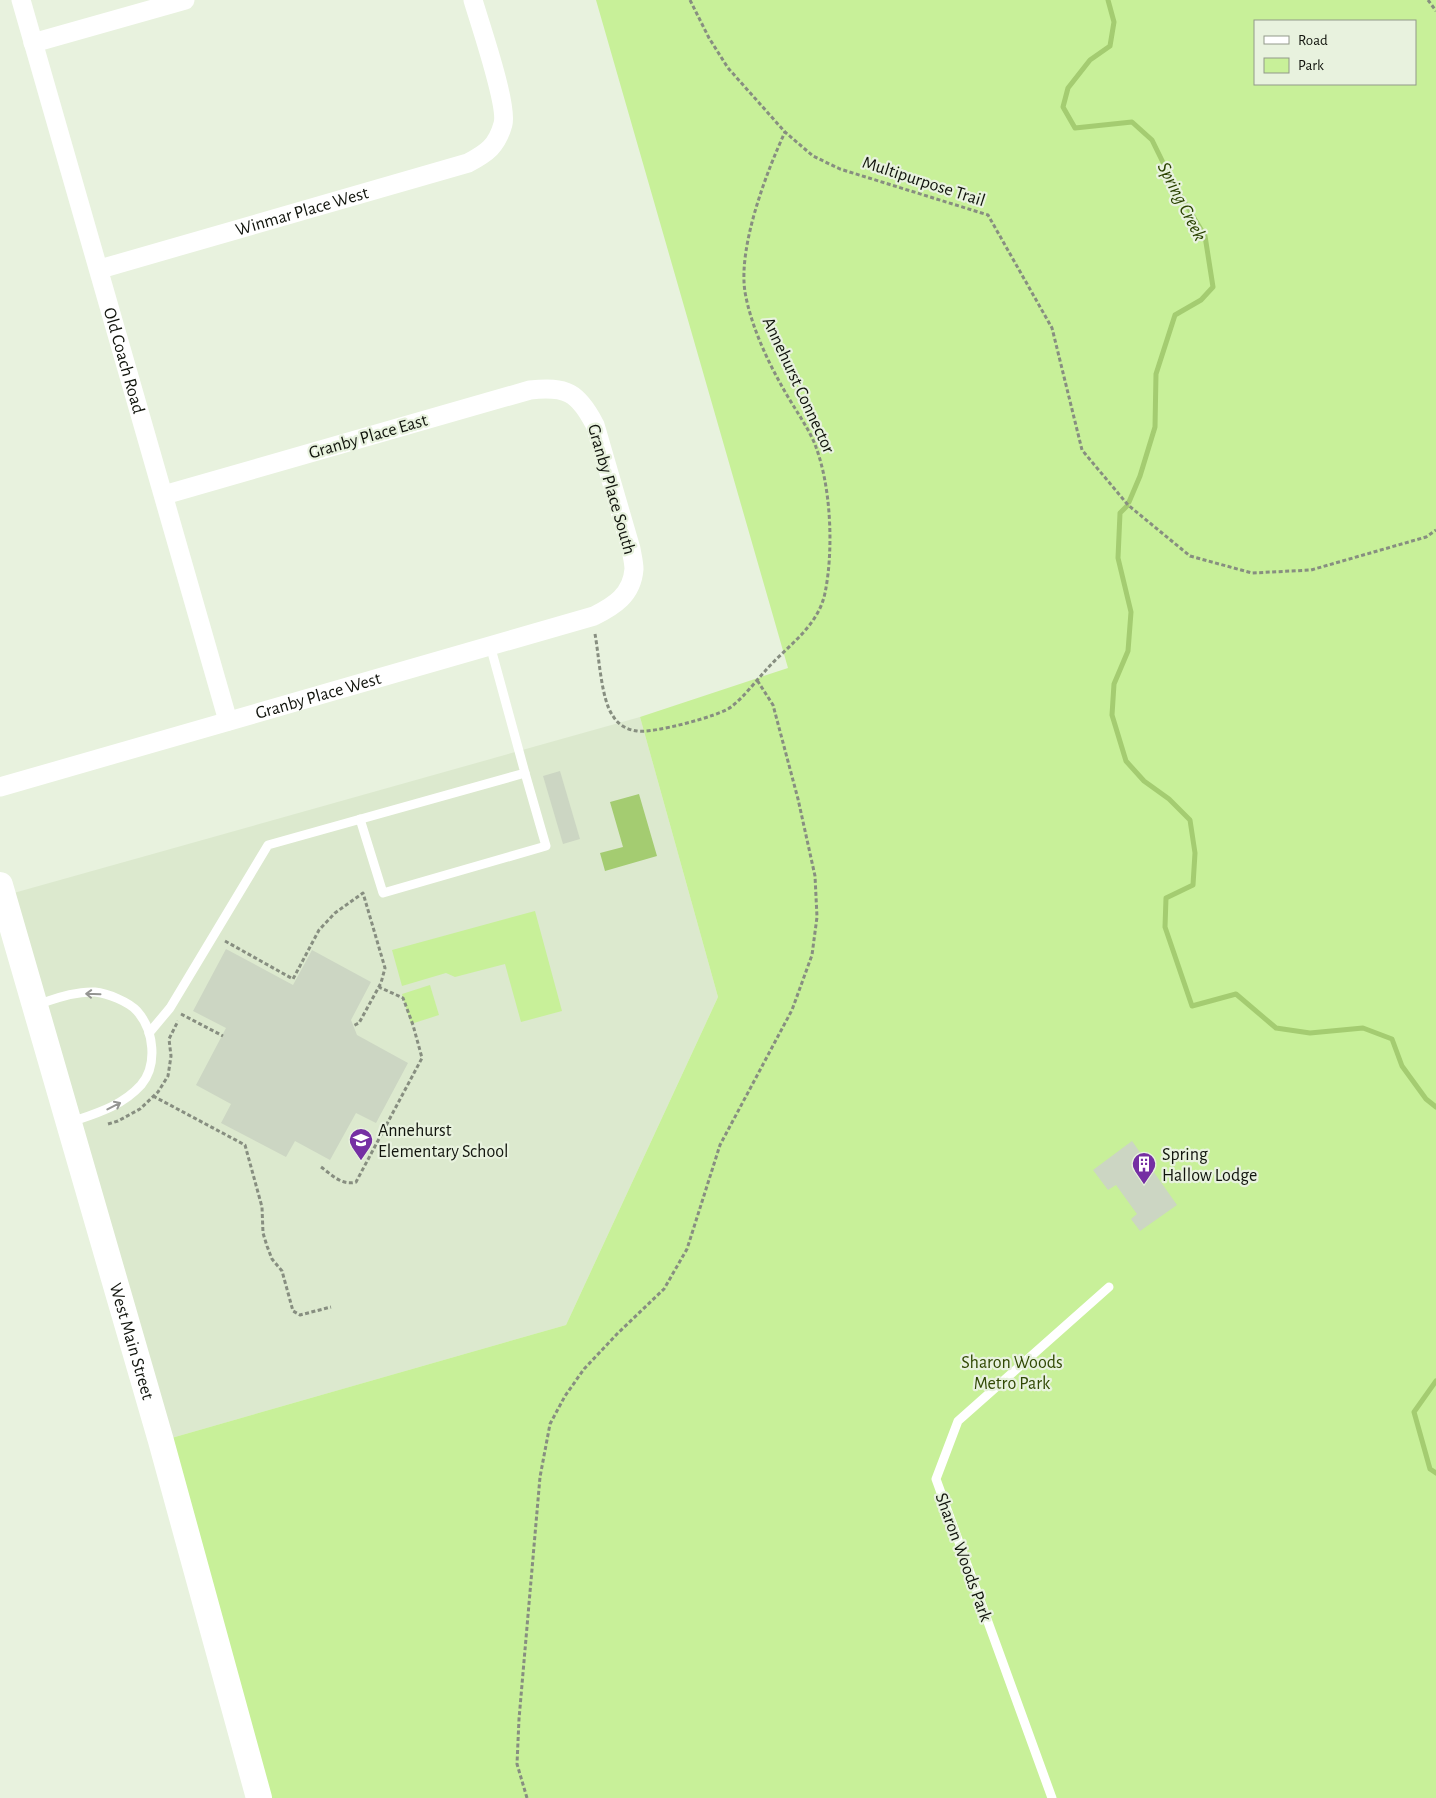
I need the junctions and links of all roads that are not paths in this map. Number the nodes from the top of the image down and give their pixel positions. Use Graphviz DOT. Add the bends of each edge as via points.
graph roads {
  1 [pos="21,0"];
  2 [pos="185,0"];
  3 [pos="473,0"];
  4 [pos="34,43"];
  5 [pos="100,270"];
  6 [pos="573,394"];
  7 [pos="164,495"];
  8 [pos="628,590"];
  9 [pos="490,645"];
  10 [pos="228,721"];
  11 [pos="525,773"];
  12 [pos="0,787"];
  13 [pos="360,819"];
  14 [pos="0,885"];
  15 [pos="35,1005"];
  16 [pos="149,1033"];
  17 [pos="69,1123"];
  18 [pos="1109,1287"];
  19 [pos="259,1798"];
  20 [pos="1052,1798"];
  1 -- 4 [label="street, Old Coach Road"];
  2 -- 4 [label="street"];
  3 -- 5 [label="street, Winmar Place West" via="502,103 503,122 496,140 485,154 468,163"];
  4 -- 5 [label="street, Old Coach Road"];
  5 -- 7 [label="street, Old Coach Road"];
  6 -- 7 [label="street, Granby Place East" via="552,388 530,390"];
  6 -- 8 [label="street, Granby Place South" via="595,425 631,549 634,570"];
  7 -- 10 [label="street, Old Coach Road"];
  8 -- 9 [label="street, Granby Place West" via="614,606 594,616"];
  9 -- 10 [label="street, Granby Place West"];
  9 -- 11 [label="lane"];
  10 -- 12 [label="street, Granby Place West"];
  11 -- 13 [label="lane"];
  11 -- 13 [label="lane" via="546,846 383,894"];
  13 -- 16 [label="lane" via="268,846 170,1008"];
  14 -- 15 [label="main road, West Main Street"];
  16 -- 15 [label="lane, one-way" via="136,1010 117,998 96,992 70,994"];
  15 -- 17 [label="main road, West Main Street"];
  17 -- 16 [label="lane, one-way" via="103,1112 126,1100 142,1083 152,1060"];
  17 -- 19 [label="main road, West Main Street"];
  18 -- 20 [label="lane, Sharon Woods Park" via="958,1421 936,1479"];
}
